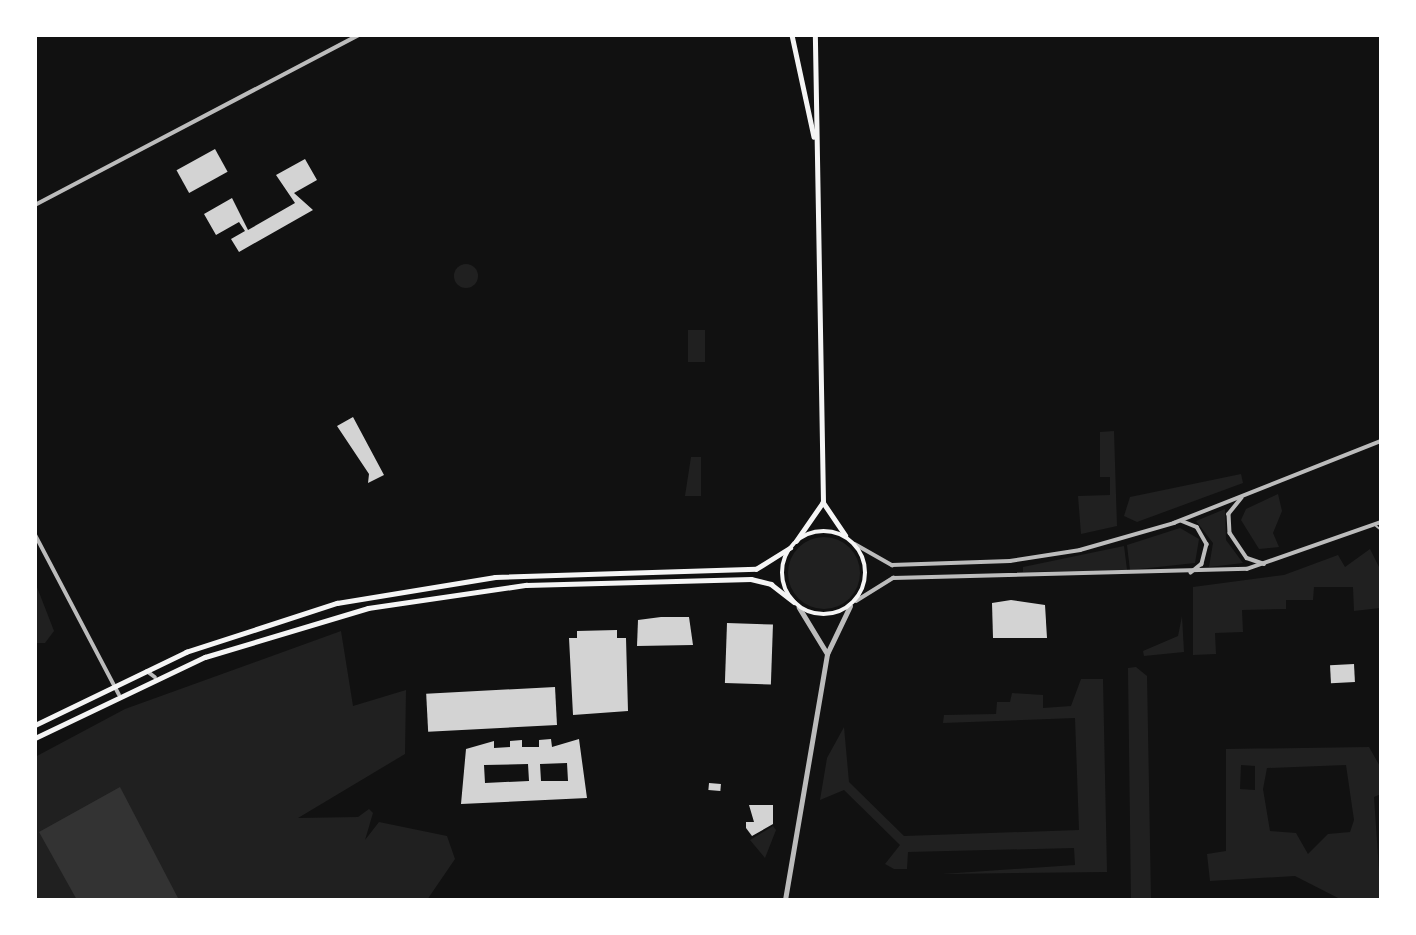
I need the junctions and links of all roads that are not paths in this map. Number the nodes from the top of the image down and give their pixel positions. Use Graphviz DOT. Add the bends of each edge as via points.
graph roads {
  1 [pos="359,35"];
  2 [pos="792,35"];
  3 [pos="815,35"];
  4 [pos="818,94"];
  5 [pos="805,95"];
  6 [pos="816,145"];
  7 [pos="35,205"];
  8 [pos="1381,441"];
  9 [pos="1256,490"];
  10 [pos="823,502"];
  11 [pos="1381,522"];
  12 [pos="1174,523"];
  13 [pos="1375,525"];
  14 [pos="1381,530"];
  15 [pos="35,534"];
  16 [pos="847,538"];
  17 [pos="796,541"];
  18 [pos="855,544"];
  19 [pos="790,548"];
  20 [pos="1267,565"];
  21 [pos="555,574"];
  22 [pos="1189,574"];
  23 [pos="502,577"];
  24 [pos="555,585"];
  25 [pos="502,588"];
  26 [pos="856,601"];
  27 [pos="796,605"];
  28 [pos="850,606"];
  29 [pos="827,654"];
  30 [pos="150,667"];
  31 [pos="155,677"];
  32 [pos="114,684"];
  33 [pos="119,694"];
  34 [pos="35,725"];
  35 [pos="35,738"];
  36 [pos="785,900"];
  1 -- 7 [label="street"];
  2 -- 5 [label="main road"];
  3 -- 4 [label="main road"];
  4 -- 5 [label="street"];
  4 -- 6 [label="main road"];
  5 -- 6 [label="main road"];
  6 -- 10 [label="main road"];
  8 -- 9 [label="street"];
  9 -- 12 [label="street"];
  9 -- 20 [label="street" via="1233,506 1228,524 1240,551"];
  10 -- 16 [label="main road"];
  10 -- 17 [label="main road"];
  11 -- 13 [label="street"];
  12 -- 18 [label="street" via="1103,545 1010,561 892,565"];
  12 -- 22 [label="street" via="1191,523 1207,544 1202,564"];
  13 -- 14 [label="lane"];
  13 -- 20 [label="street"];
  15 -- 32 [label="street"];
  16 -- 17 [label="main road" via="820,531"];
  16 -- 18 [label="main road"];
  17 -- 19 [label="main road"];
  18 -- 26 [label="main road" via="866,568"];
  19 -- 21 [label="main road" via="756,569"];
  19 -- 27 [label="main road" via="782,571"];
  20 -- 22 [label="street"];
  21 -- 23 [label="main road"];
  21 -- 24 [label="street" via="550,579"];
  22 -- 26 [label="street" via="893,578"];
  23 -- 25 [label="street" via="508,582"];
  23 -- 30 [label="main road" via="337,603"];
  24 -- 25 [label="main road"];
  24 -- 27 [label="main road" via="757,579"];
  25 -- 31 [label="main road" via="342,613"];
  26 -- 28 [label="main road"];
  27 -- 28 [label="main road" via="827,615"];
  27 -- 29 [label="street"];
  28 -- 29 [label="street"];
  29 -- 36 [label="street"];
  30 -- 31 [label="street" via="147,674"];
  30 -- 32 [label="main road"];
  31 -- 33 [label="main road"];
  32 -- 33 [label="street"];
  32 -- 34 [label="main road"];
  33 -- 35 [label="main road"];
}
